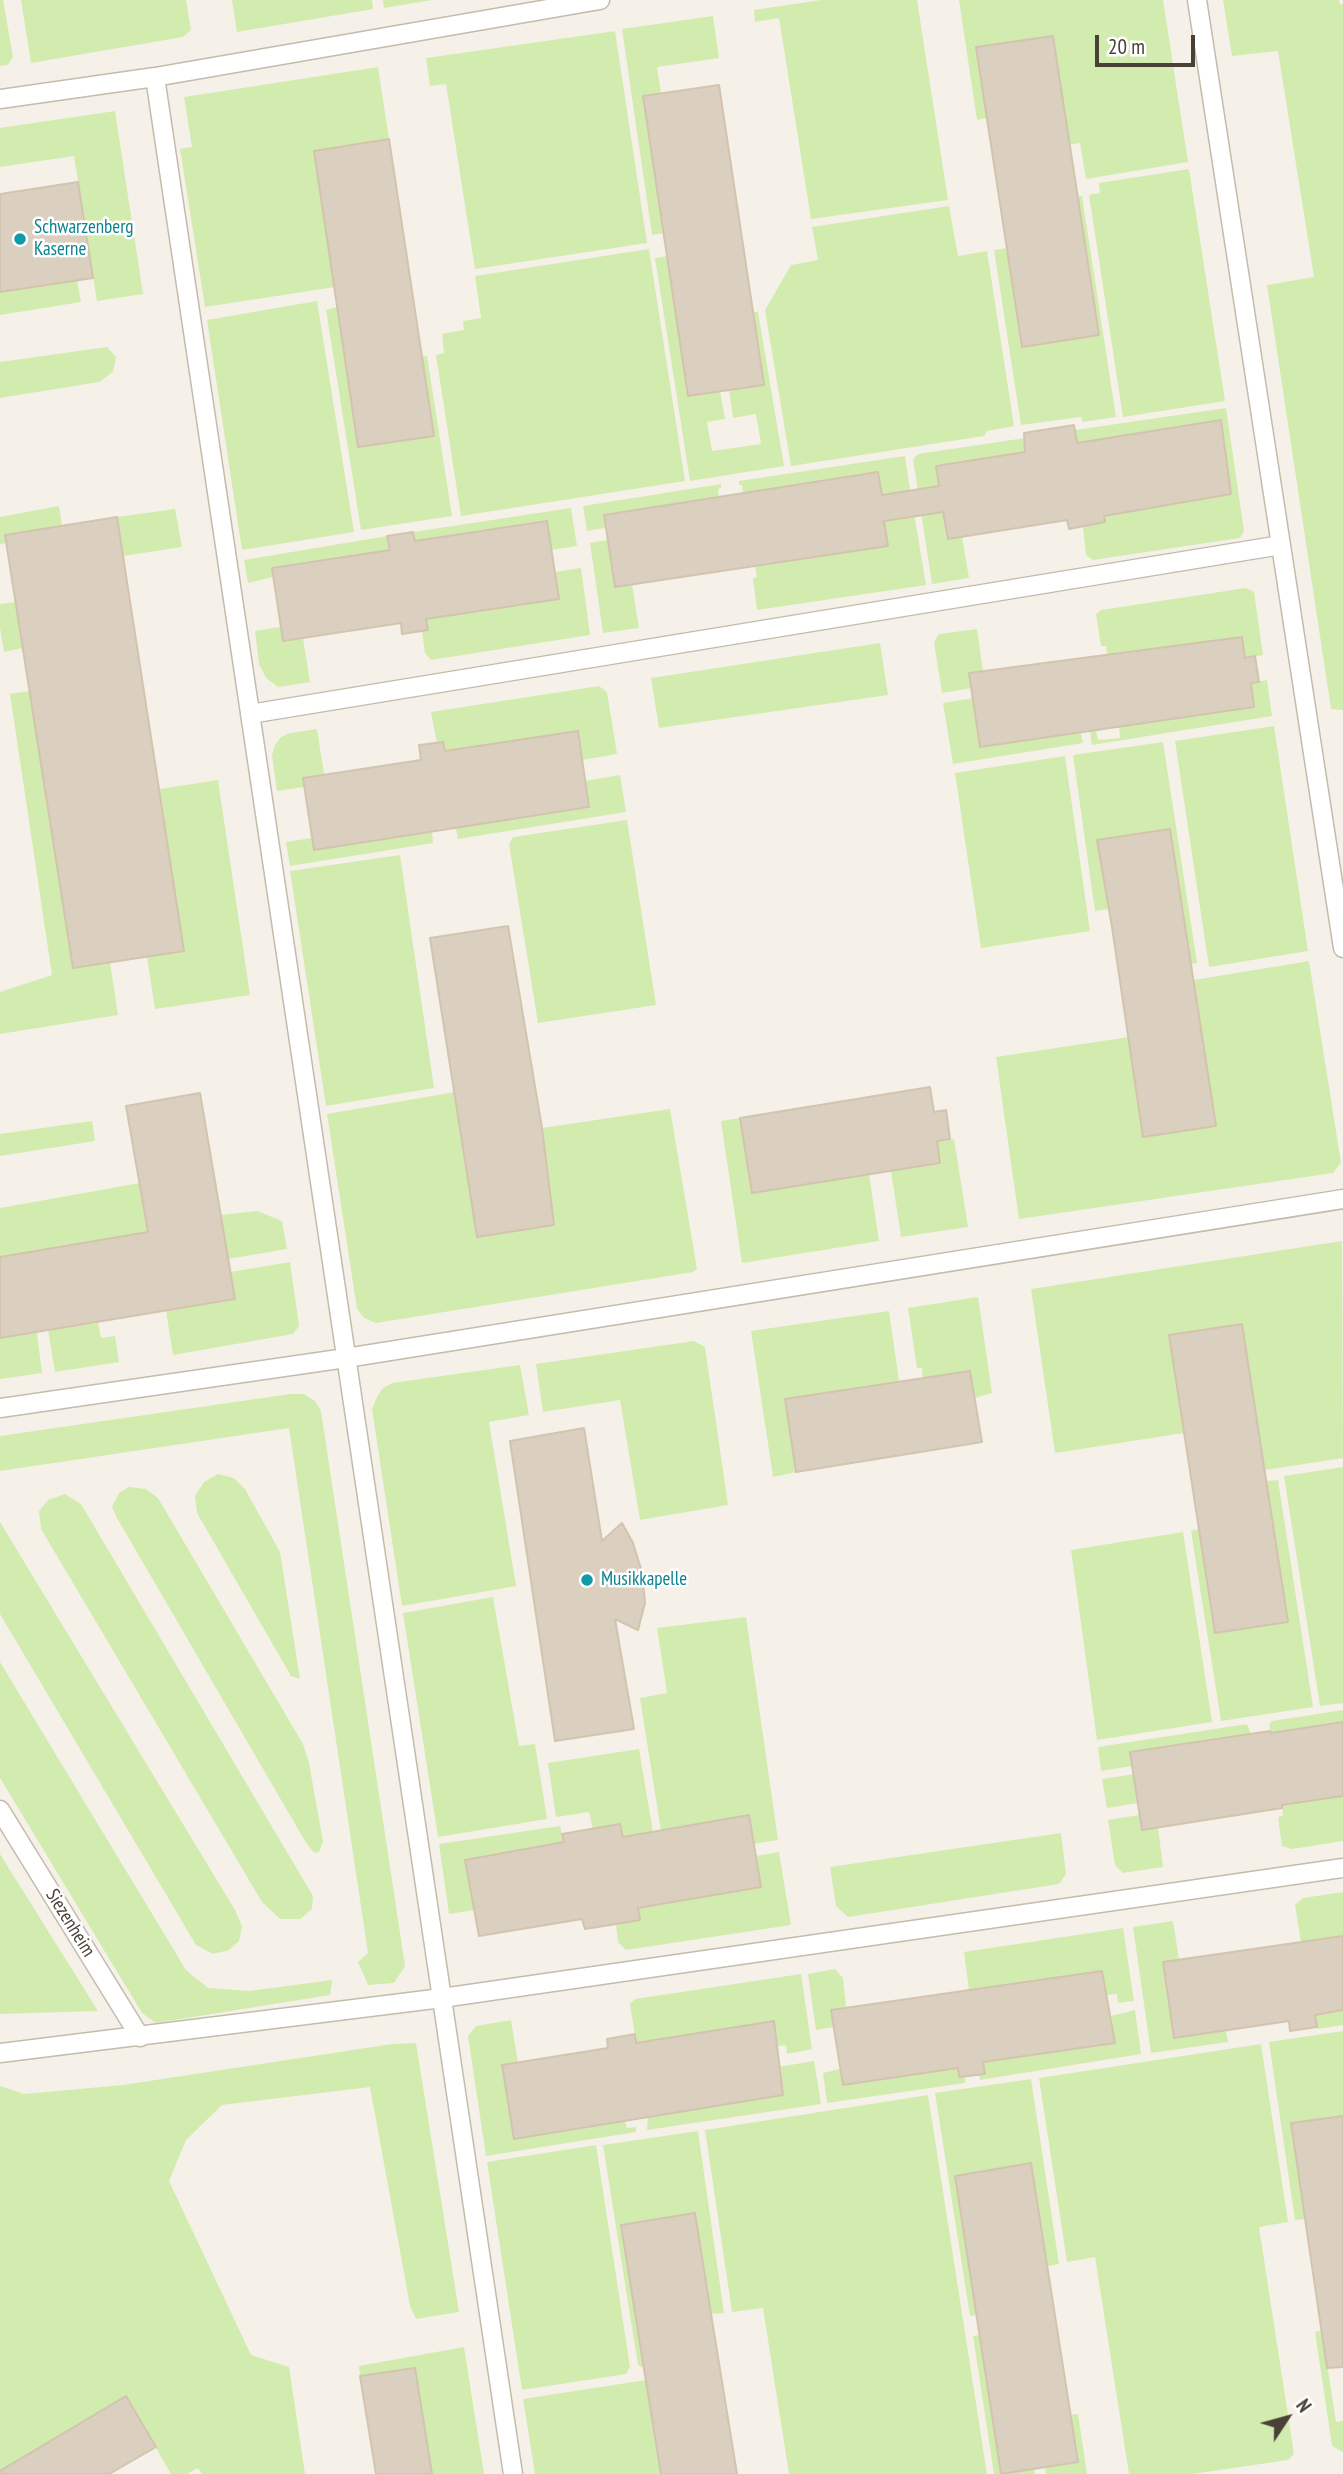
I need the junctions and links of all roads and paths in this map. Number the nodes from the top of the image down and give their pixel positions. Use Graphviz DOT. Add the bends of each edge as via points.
graph roads {
  1 [pos="600,0"];
  2 [pos="1197,0"];
  3 [pos="155,77"];
  4 [pos="0,99"];
  5 [pos="1281,545"];
  6 [pos="250,714"];
  7 [pos="1343,948"];
  8 [pos="1343,1199"];
  9 [pos="346,1358"];
  10 [pos="0,1408"];
  11 [pos="0,1810"];
  12 [pos="1343,1868"];
  13 [pos="442,1998"];
  14 [pos="140,2037"];
  15 [pos="0,2053"];
  16 [pos="513,2474"];
  1 -- 3 [label="lane"];
  2 -- 5 [label="lane"];
  3 -- 4 [label="lane"];
  3 -- 6 [label="lane"];
  5 -- 6 [label="lane"];
  5 -- 7 [label="lane"];
  6 -- 9 [label="lane"];
  8 -- 9 [label="lane"];
  9 -- 10 [label="lane"];
  9 -- 13 [label="lane"];
  11 -- 14 [label="lane, Siezenheim"];
  12 -- 13 [label="lane"];
  13 -- 14 [label="lane"];
  13 -- 16 [label="lane"];
  14 -- 15 [label="lane"];
}
